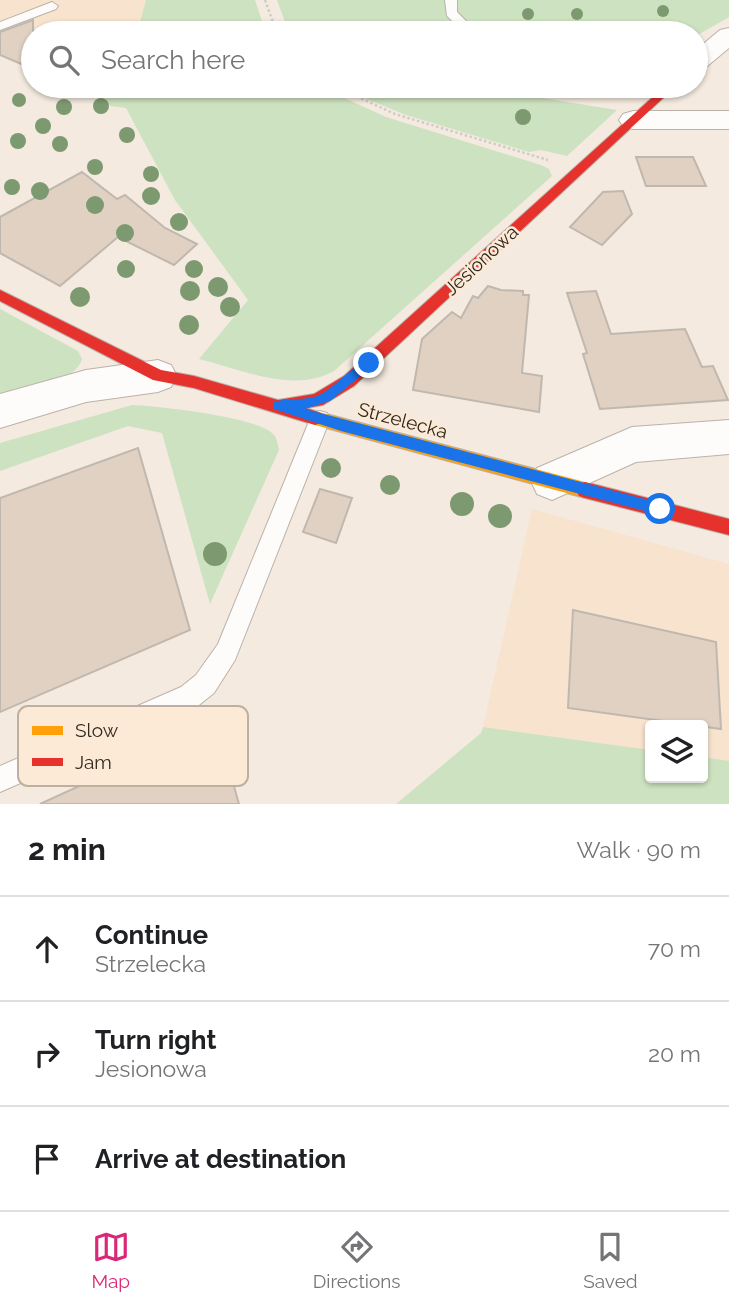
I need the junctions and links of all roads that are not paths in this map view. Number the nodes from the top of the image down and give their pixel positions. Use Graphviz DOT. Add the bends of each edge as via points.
graph roads {
  1 [pos="451,0"];
  2 [pos="52,6"];
  3 [pos="459,21"];
  4 [pos="0,26"];
  5 [pos="729,35"];
  6 [pos="708,52"];
  7 [pos="658,98"];
  8 [pos="633,120"];
  9 [pos="729,120"];
  10 [pos="0,295"];
  11 [pos="158,376"];
  12 [pos="278,405"];
  13 [pos="0,411"];
  14 [pos="320,419"];
  15 [pos="729,437"];
  16 [pos="552,481"];
  17 [pos="729,527"];
  18 [pos="171,706"];
  19 [pos="18,771"];
  20 [pos="0,779"];
  1 -- 3 [label="lane" via="451,13"];
  2 -- 4 [label="lane"];
  5 -- 6 [label="street"];
  7 -- 8 [label="street, Jesionowa"];
  8 -- 9 [label="street"];
  8 -- 12 [label="street, Jesionowa" via="349,381 318,401"];
  10 -- 11 [label="street, Strzelecka"];
  11 -- 12 [label="street, Strzelecka"];
  11 -- 13 [label="street" via="86,386"];
  12 -- 14 [label="street, Strzelecka"];
  14 -- 16 [label="street, Strzelecka"];
  14 -- 18 [label="lane" via="227,652 205,684"];
  15 -- 16 [label="street" via="632,445"];
  16 -- 17 [label="street, Strzelecka"];
  19 -- 20 [label="lane"];
}
